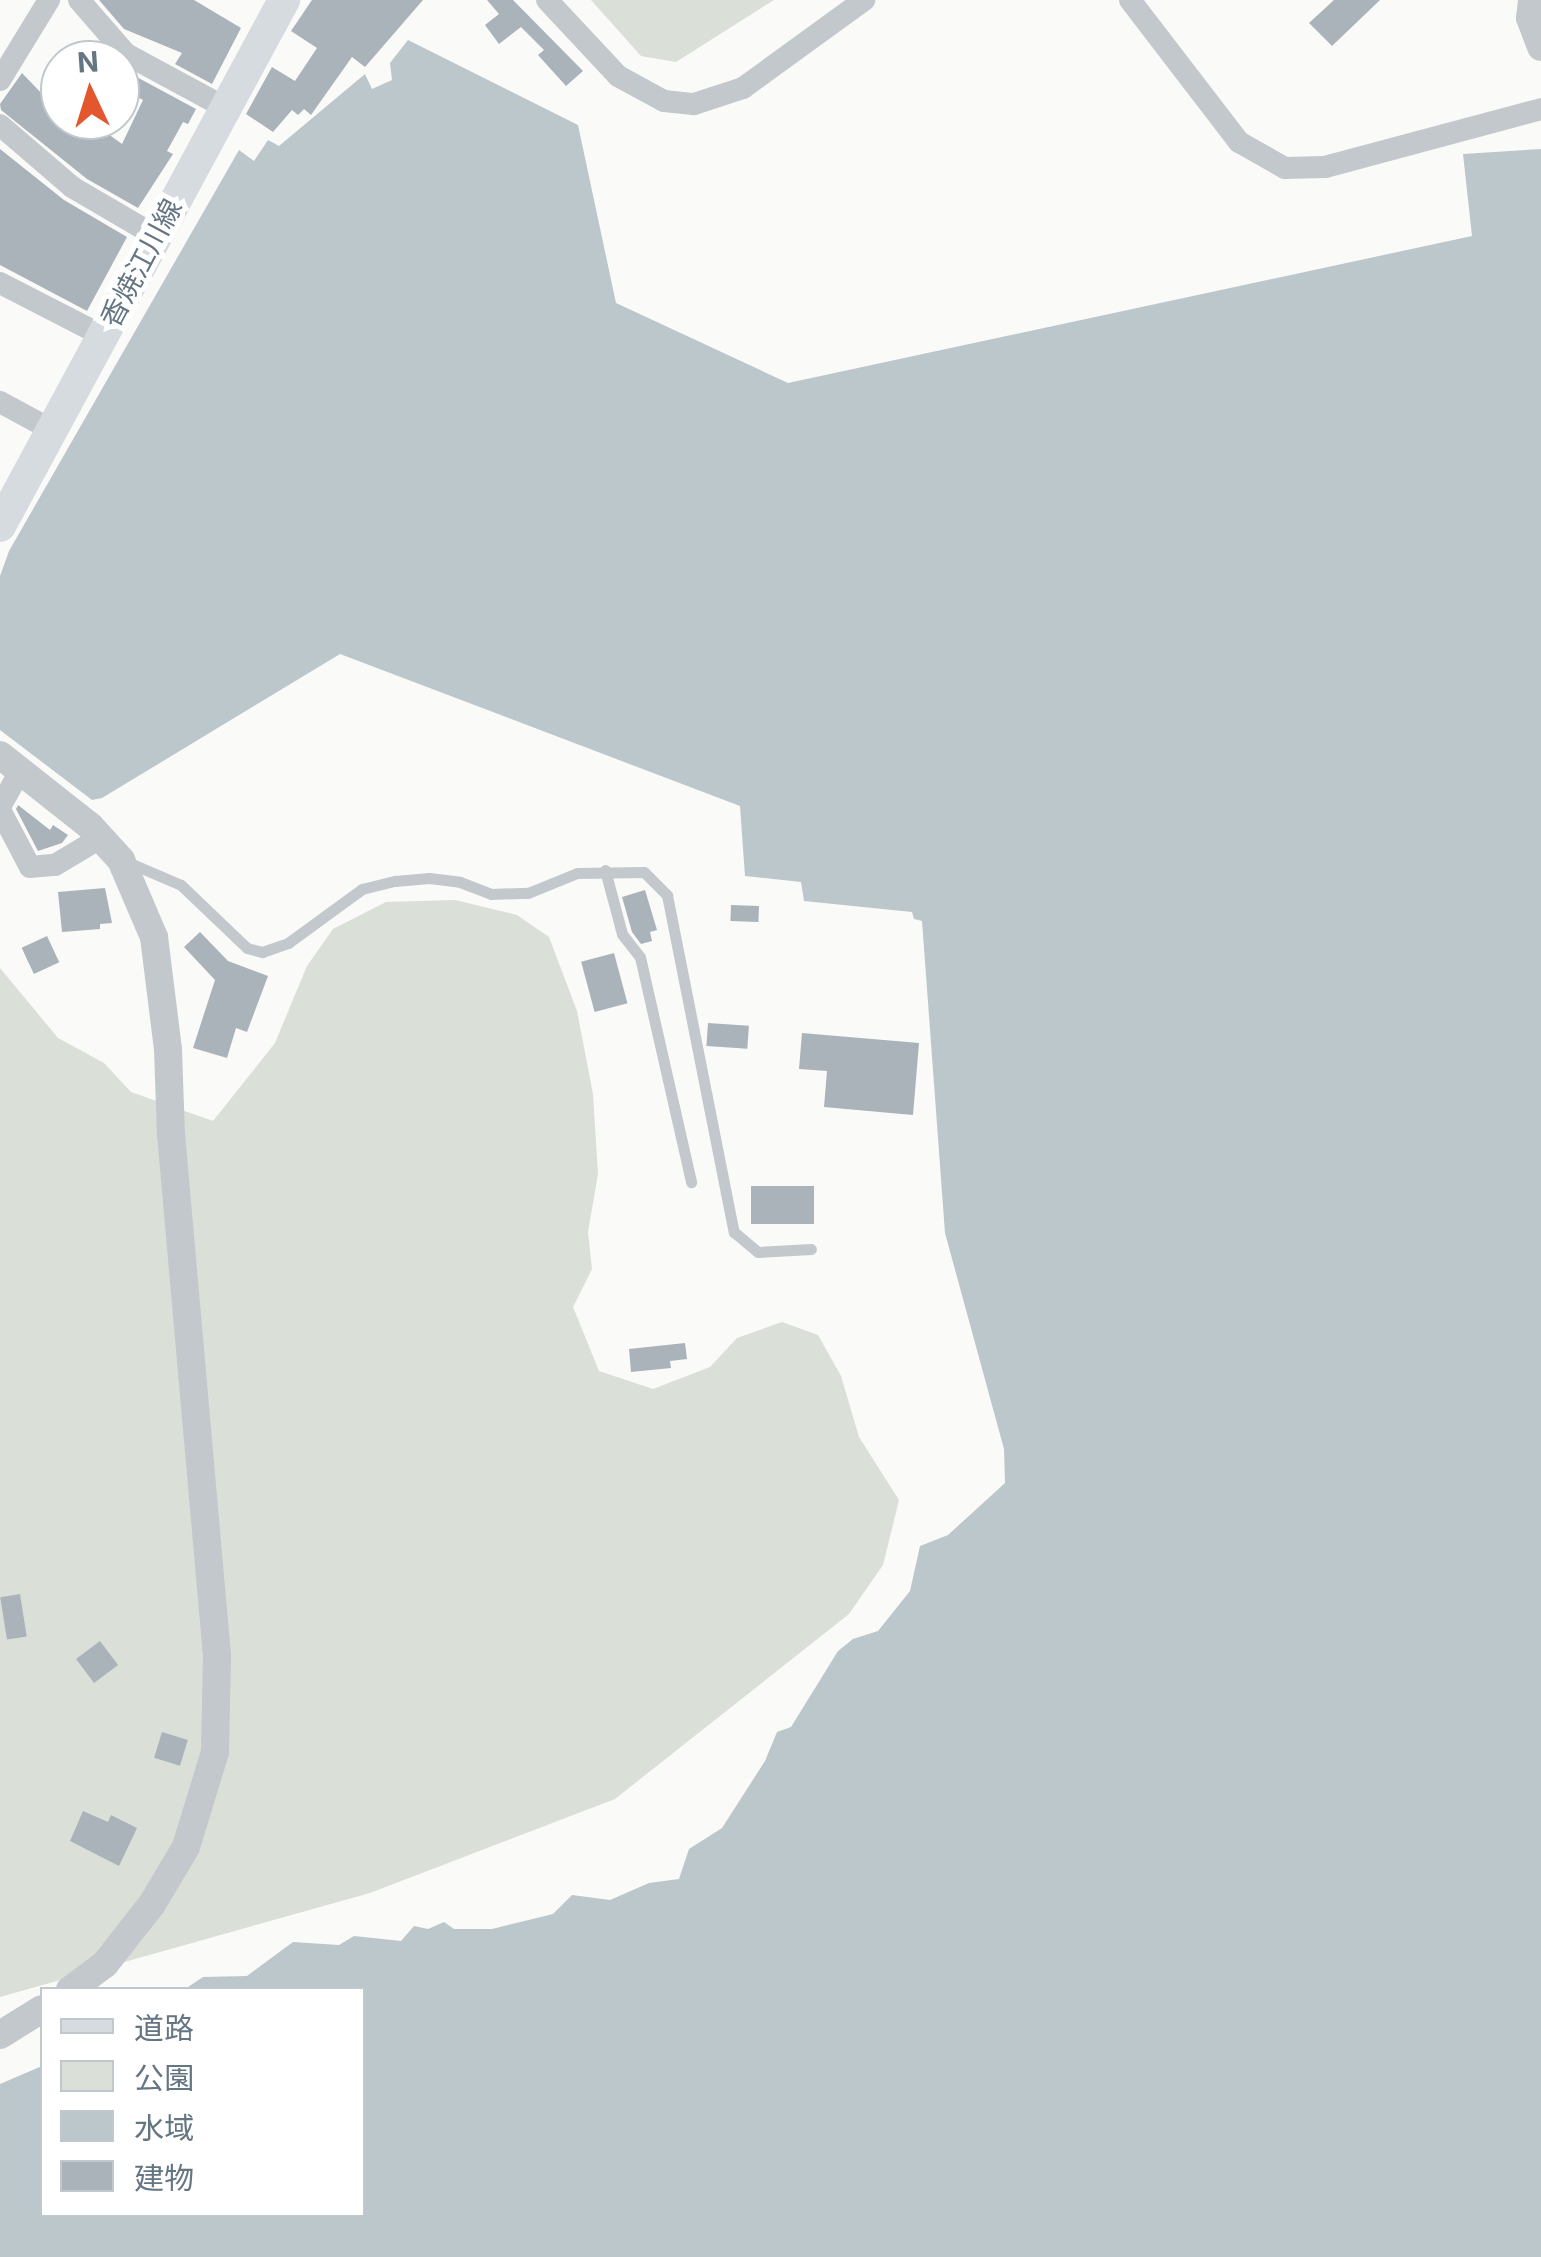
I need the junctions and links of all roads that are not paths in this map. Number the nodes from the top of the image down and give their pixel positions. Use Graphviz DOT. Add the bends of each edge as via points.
graph roads {
  1 [pos="49,0"];
  2 [pos="79,0"];
  3 [pos="284,0"];
  4 [pos="547,0"];
  5 [pos="864,0"];
  6 [pos="1130,0"];
  7 [pos="1532,0"];
  8 [pos="1541,47"];
  9 [pos="0,80"];
  10 [pos="224,107"];
  11 [pos="1541,109"];
  12 [pos="0,125"];
  13 [pos="156,236"];
  14 [pos="0,283"];
  15 [pos="104,336"];
  16 [pos="0,402"];
  17 [pos="50,429"];
  18 [pos="0,526"];
  19 [pos="10,763"];
  20 [pos="0,808"];
  21 [pos="100,838"];
  22 [pos="25,858"];
  23 [pos="120,860"];
  24 [pos="0,861"];
  25 [pos="605,870"];
  26 [pos="691,1182"];
  27 [pos="811,1249"];
  28 [pos="74,1987"];
  29 [pos="40,2010"];
  30 [pos="0,2035"];
  1 -- 9 [label="street"];
  2 -- 10 [label="street" via="126,54"];
  3 -- 10 [label="main road, 香焼江川線"];
  4 -- 5 [label="street" via="618,76 664,101 694,104 743,88"];
  6 -- 11 [label="street" via="1239,142 1285,168 1325,167"];
  7 -- 8 [label="street" via="1530,18"];
  10 -- 13 [label="main road, 香焼江川線"];
  12 -- 13 [label="street" via="72,186"];
  13 -- 15 [label="main road, 香焼江川線"];
  14 -- 15 [label="street"];
  15 -- 17 [label="main road, 香焼江川線"];
  16 -- 17 [label="street"];
  17 -- 18 [label="main road, 香焼江川線"];
  19 -- 20 [label="street"];
  19 -- 21 [label="street"];
  20 -- 22 [label="street"];
  21 -- 22 [label="street" via="55,865 30,867"];
  21 -- 23 [label="street"];
  22 -- 24 [label="street"];
  23 -- 25 [label="lane" via="181,885 247,948 262,952 288,944 362,889 395,881 429,878 491,894 528,893"];
  23 -- 28 [label="street" via="159,962 216,1656 215,1740 186,1848 106,1964"];
  25 -- 26 [label="lane" via="622,934 640,956"];
  25 -- 27 [label="lane" via="644,872 667,894 734,1232 758,1252"];
  29 -- 30 [label="street"];
}
